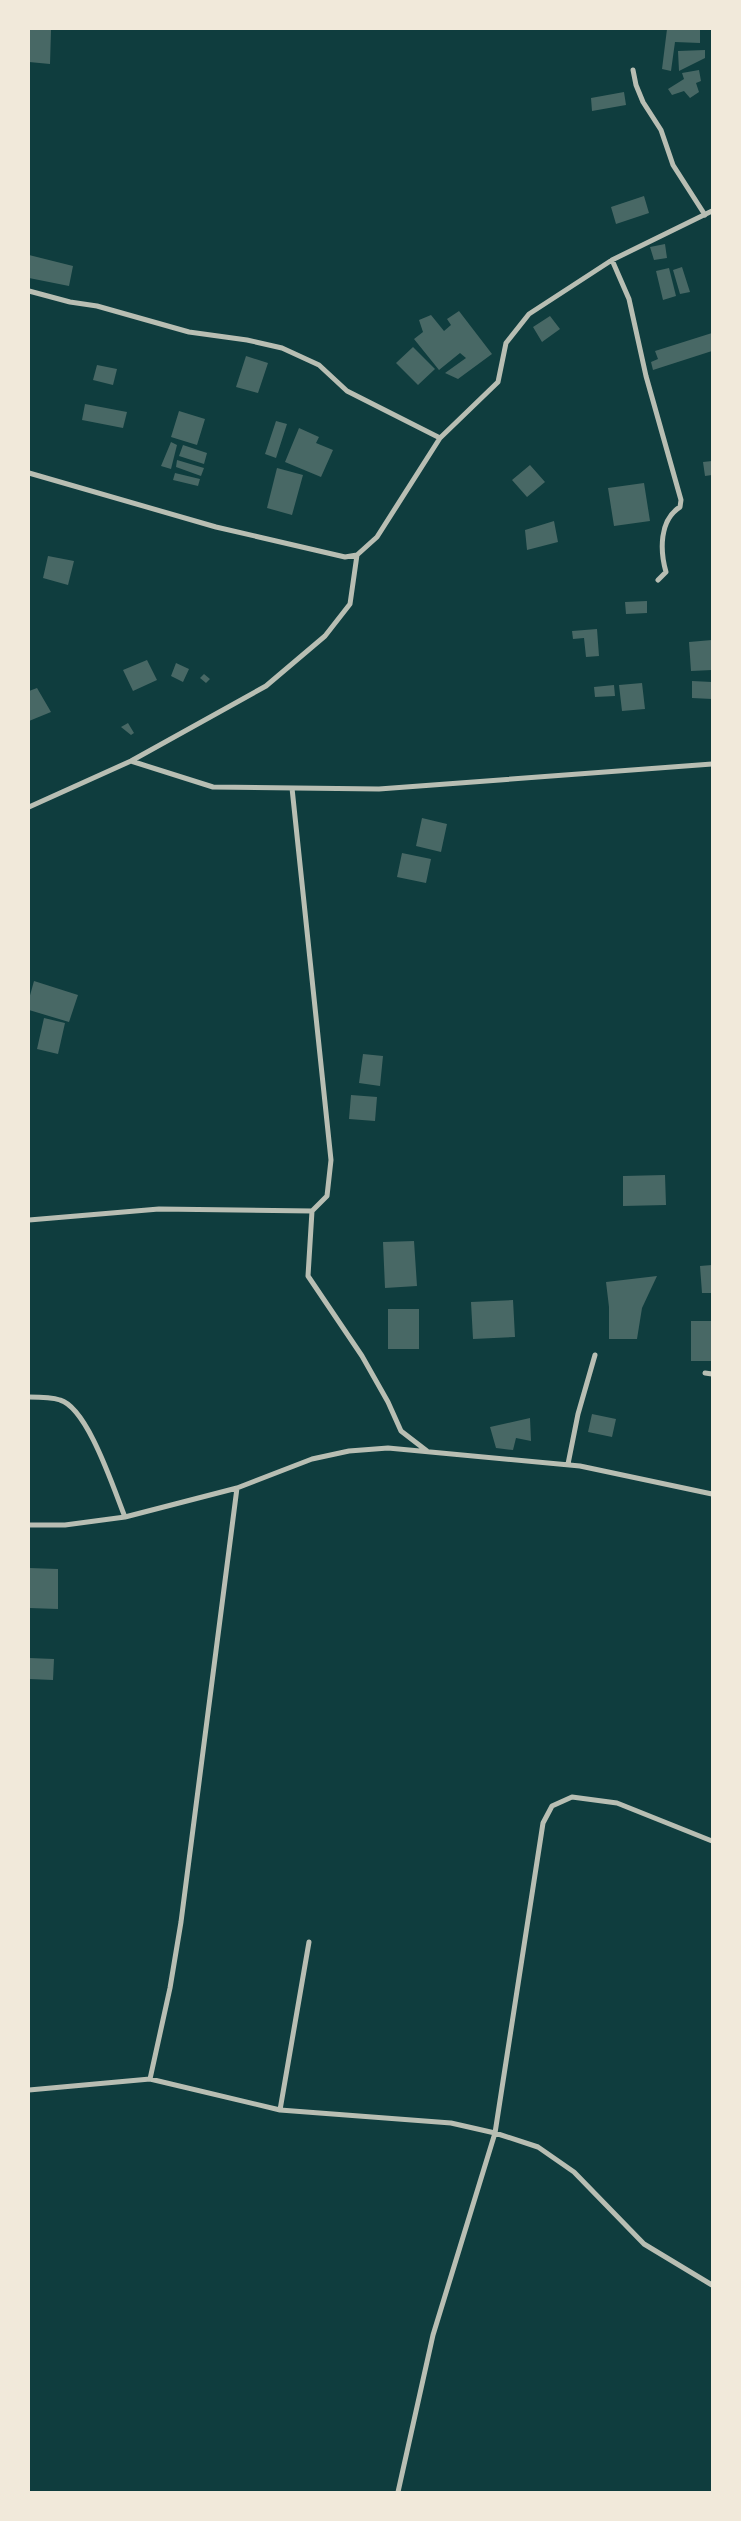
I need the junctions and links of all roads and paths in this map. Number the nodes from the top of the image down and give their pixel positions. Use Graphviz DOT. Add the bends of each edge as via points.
graph roads {
  1 [pos="633,70"];
  2 [pos="712,211"];
  3 [pos="705,215"];
  4 [pos="612,260"];
  5 [pos="29,291"];
  6 [pos="440,438"];
  7 [pos="29,473"];
  8 [pos="357,555"];
  9 [pos="658,580"];
  10 [pos="131,761"];
  11 [pos="712,764"];
  12 [pos="292,788"];
  13 [pos="29,807"];
  14 [pos="312,1211"];
  15 [pos="29,1220"];
  16 [pos="595,1355"];
  17 [pos="706,1373"];
  18 [pos="712,1374"];
  19 [pos="29,1397"];
  20 [pos="427,1451"];
  21 [pos="568,1464"];
  22 [pos="237,1488"];
  23 [pos="712,1494"];
  24 [pos="125,1517"];
  25 [pos="29,1525"];
  26 [pos="712,1841"];
  27 [pos="309,1942"];
  28 [pos="150,2079"];
  29 [pos="29,2090"];
  30 [pos="280,2110"];
  31 [pos="495,2133"];
  32 [pos="712,2285"];
  33 [pos="398,2492"];
  1 -- 3 [label="street" via="643,102 661,130 673,165"];
  2 -- 3 [label="street"];
  3 -- 4 [label="street"];
  4 -- 6 [label="street" via="529,314 506,342 498,382"];
  4 -- 9 [label="street" via="629,299 646,376 681,500 680,508 674,511 663,532 661,555 666,572"];
  5 -- 6 [label="street" via="189,332 282,348 319,365 346,391"];
  6 -- 8 [label="street" via="377,537"];
  7 -- 8 [label="street" via="216,527 345,558"];
  8 -- 10 [label="street" via="350,604 325,636 266,686"];
  10 -- 12 [label="street" via="213,787"];
  10 -- 13 [label="street"];
  11 -- 12 [label="street" via="379,789"];
  12 -- 14 [label="street" via="331,1160 326,1196"];
  14 -- 15 [label="street" via="159,1209"];
  14 -- 20 [label="street" via="308,1276 362,1356 401,1431"];
  16 -- 21 [label="street"];
  17 -- 18 [label="street"];
  19 -- 24 [label="street" via="61,1400 72,1407 92,1435"];
  20 -- 21 [label="street"];
  20 -- 22 [label="street" via="388,1448 349,1451 312,1459"];
  21 -- 23 [label="street"];
  22 -- 24 [label="street"];
  22 -- 28 [label="street" via="181,1922"];
  24 -- 25 [label="street" via="65,1525"];
  26 -- 31 [label="street" via="617,1803 572,1797 552,1806 543,1823"];
  27 -- 30 [label="street"];
  28 -- 29 [label="street"];
  28 -- 30 [label="street"];
  30 -- 31 [label="street" via="450,2123"];
  31 -- 32 [label="street" via="538,2147 566,2167 644,2244"];
  31 -- 33 [label="street" via="433,2335"];
}
